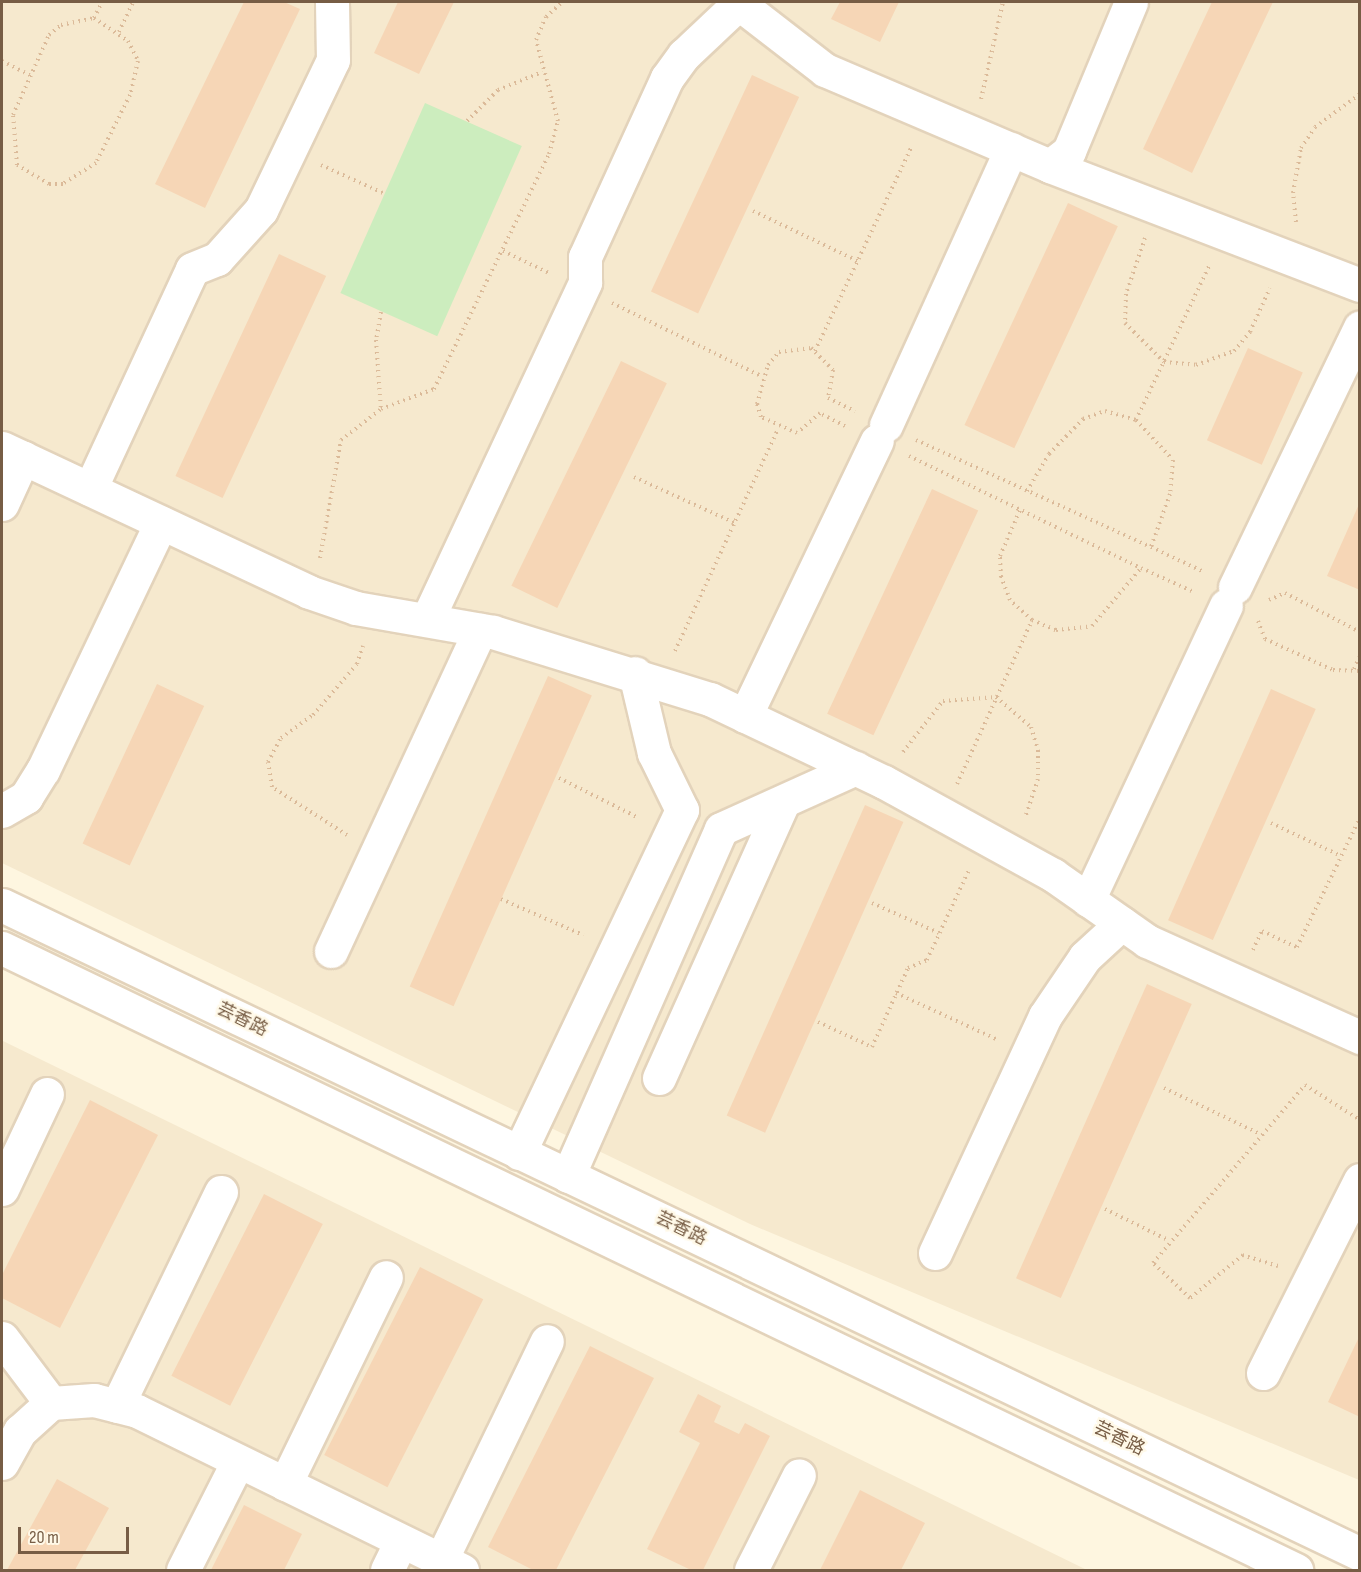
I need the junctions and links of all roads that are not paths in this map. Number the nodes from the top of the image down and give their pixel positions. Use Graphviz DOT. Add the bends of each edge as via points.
graph roads {
  1 [pos="332,2"];
  2 [pos="1131,2"];
  3 [pos="749,7"];
  4 [pos="1011,149"];
  5 [pos="1050,165"];
  6 [pos="1359,285"];
  7 [pos="1359,327"];
  8 [pos="12,453"];
  9 [pos="90,489"];
  10 [pos="2,504"];
  11 [pos="161,523"];
  12 [pos="427,620"];
  13 [pos="480,630"];
  14 [pos="648,677"];
  15 [pos="745,716"];
  16 [pos="870,775"];
  17 [pos="783,802"];
  18 [pos="2,811"];
  19 [pos="676,822"];
  20 [pos="721,829"];
  21 [pos="1088,900"];
  22 [pos="2,905"];
  23 [pos="1122,923"];
  24 [pos="2,948"];
  25 [pos="331,951"];
  26 [pos="1359,1037"];
  27 [pos="659,1078"];
  28 [pos="48,1094"];
  29 [pos="519,1153"];
  30 [pos="568,1176"];
  31 [pos="1359,1180"];
  32 [pos="2,1189"];
  33 [pos="221,1192"];
  34 [pos="935,1253"];
  35 [pos="386,1277"];
  36 [pos="2,1338"];
  37 [pos="547,1341"];
  38 [pos="1263,1373"];
  39 [pos="51,1402"];
  40 [pos="117,1406"];
  41 [pos="238,1461"];
  42 [pos="2,1463"];
  43 [pos="799,1475"];
  44 [pos="285,1484"];
  45 [pos="401,1541"];
  46 [pos="1359,1554"];
  47 [pos="451,1565"];
  48 [pos="183,1570"];
  49 [pos="387,1570"];
  50 [pos="751,1570"];
  51 [pos="1296,1570"];
  1 -- 9 [label="street" via="333,60 290,151 242,238 218,259 192,269"];
  2 -- 5 [label="street" via="1069,151"];
  3 -- 4 [label="street" via="825,70"];
  3 -- 12 [label="street" via="684,55 667,78 585,257 582,288"];
  4 -- 5 [label="street"];
  4 -- 15 [label="street"];
  5 -- 6 [label="street"];
  7 -- 21 [label="street"];
  8 -- 9 [label="street"];
  8 -- 10 [label="street"];
  9 -- 11 [label="street"];
  11 -- 12 [label="street" via="309,592 375,611"];
  11 -- 18 [label="street" via="44,770 26,798"];
  12 -- 13 [label="street"];
  13 -- 14 [label="street"];
  13 -- 25 [label="street"];
  14 -- 15 [label="street"];
  14 -- 19 [label="street" via="654,753"];
  15 -- 16 [label="street"];
  16 -- 17 [label="street"];
  16 -- 21 [label="street"];
  17 -- 20 [label="street"];
  17 -- 27 [label="street"];
  19 -- 20 [label="street"];
  19 -- 29 [label="street"];
  20 -- 30 [label="street"];
  21 -- 23 [label="street"];
  22 -- 29 [label="street, 芸香路"];
  23 -- 26 [label="street" via="1237,983"];
  23 -- 34 [label="street" via="1085,957 1028,1054"];
  24 -- 51 [label="street"];
  28 -- 32 [label="street"];
  29 -- 30 [label="street, 芸香路"];
  30 -- 46 [label="street, 芸香路"];
  31 -- 38 [label="street"];
  33 -- 40 [label="street"];
  35 -- 44 [label="street"];
  36 -- 39 [label="street"];
  37 -- 47 [label="street"];
  39 -- 40 [label="street" via="94,1400"];
  39 -- 42 [label="street" via="20,1431"];
  40 -- 41 [label="street"];
  41 -- 44 [label="street"];
  41 -- 48 [label="street"];
  43 -- 50 [label="street"];
  44 -- 45 [label="street"];
  45 -- 47 [label="street"];
  45 -- 49 [label="street"];
}
